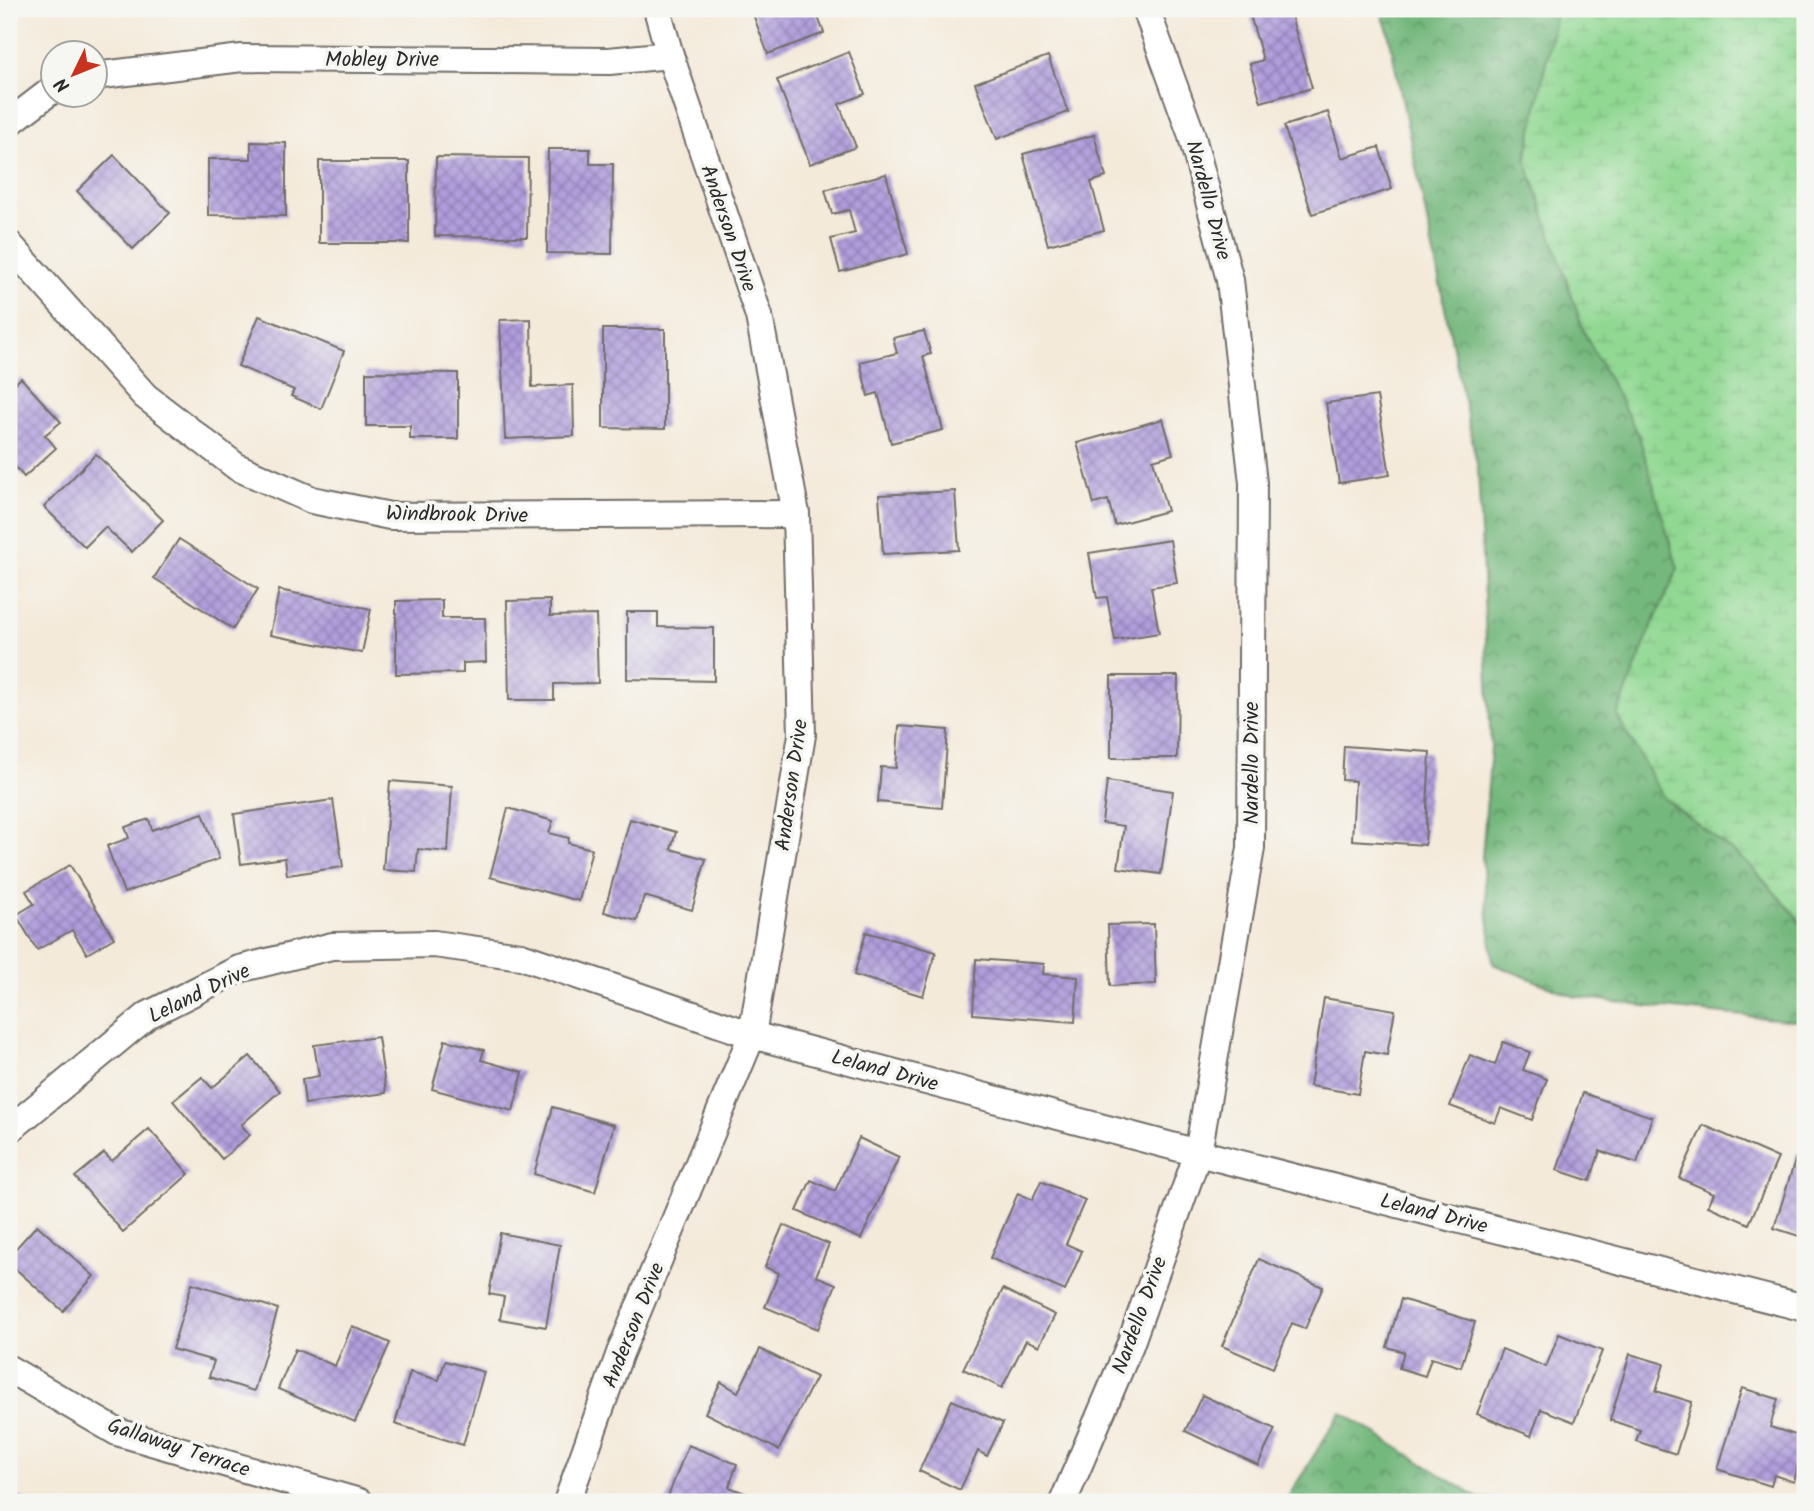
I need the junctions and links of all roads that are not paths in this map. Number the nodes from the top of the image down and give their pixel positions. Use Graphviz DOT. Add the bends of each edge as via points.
graph roads {
  1 [pos="657,9"];
  2 [pos="1146,9"];
  3 [pos="670,55"];
  4 [pos="108,74"];
  5 [pos="38,101"];
  6 [pos="9,123"];
  7 [pos="9,244"];
  8 [pos="796,514"];
  9 [pos="752,1035"];
  10 [pos="9,1130"];
  11 [pos="1198,1153"];
  12 [pos="1805,1308"];
  13 [pos="9,1369"];
  14 [pos="359,1502"];
  15 [pos="567,1502"];
  16 [pos="1063,1502"];
  1 -- 3 [label="street, Anderson Drive"];
  2 -- 11 [label="street, Nardello Drive" via="1191,133 1230,280 1253,483 1251,848"];
  3 -- 4 [label="street, Mobley Drive" via="609,61 242,58"];
  3 -- 8 [label="street, Anderson Drive" via="759,316"];
  5 -- 6 [label="street"];
  7 -- 8 [label="street, Windbrook Drive" via="145,396 237,467 312,500 390,516"];
  8 -- 9 [label="street, Anderson Drive" via="802,735"];
  9 -- 10 [label="street, Leland Drive" via="522,956 434,944 332,946 239,969 148,1015"];
  9 -- 11 [label="street, Leland Drive"];
  9 -- 15 [label="street, Anderson Drive" via="620,1353"];
  11 -- 12 [label="street, Leland Drive"];
  11 -- 16 [label="street, Nardello Drive" via="1130,1345"];
  13 -- 14 [label="street, Gallaway Terrace" via="117,1432"];
}
